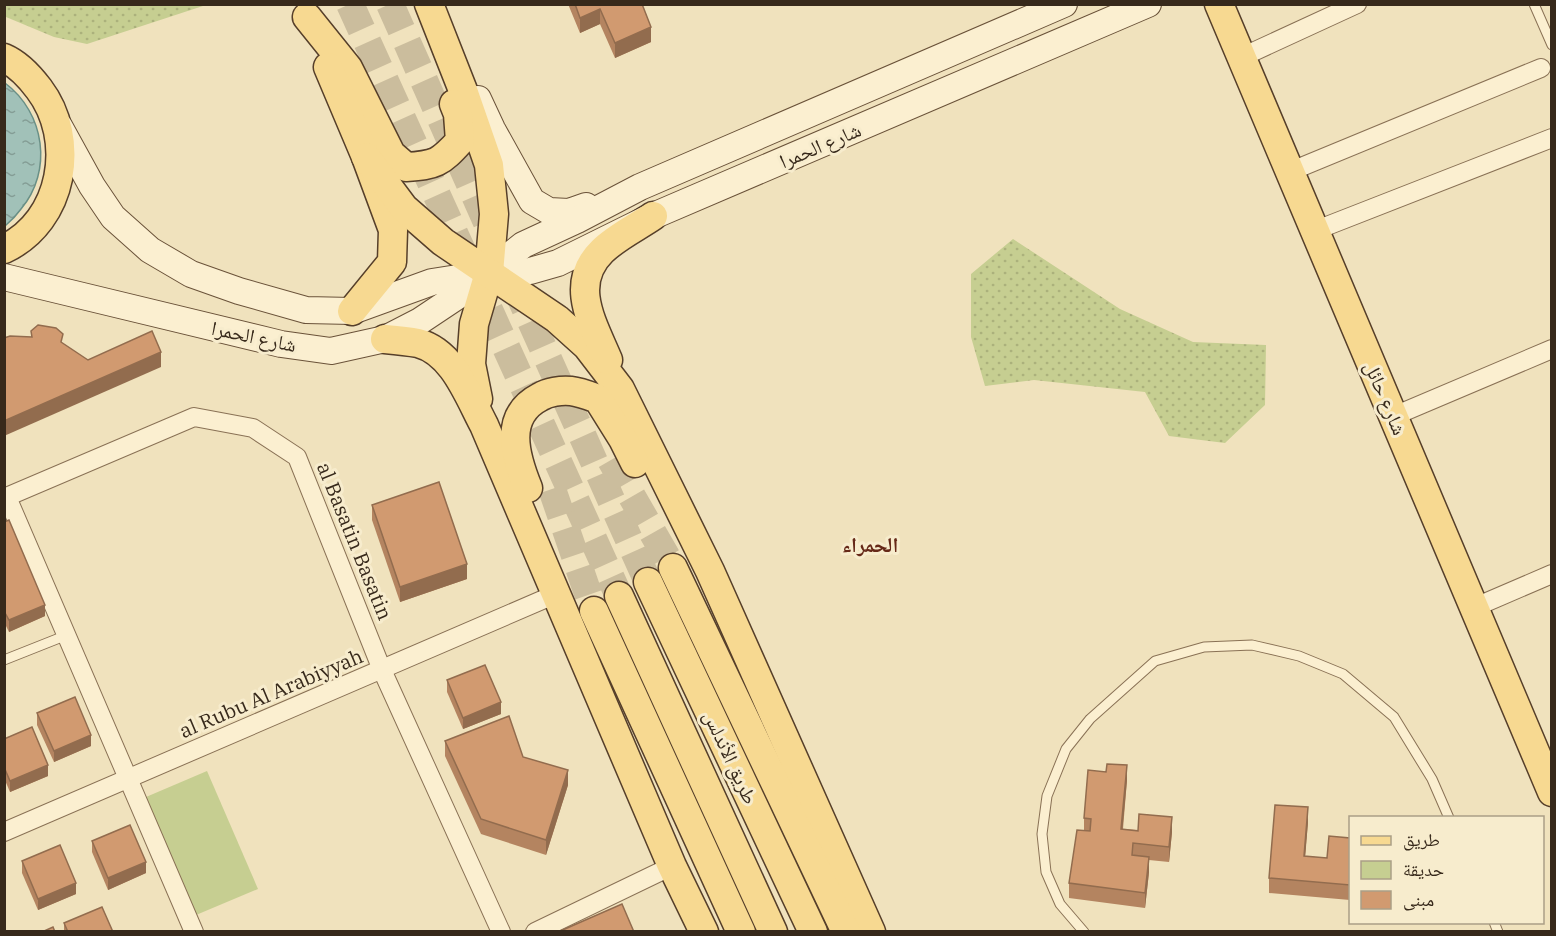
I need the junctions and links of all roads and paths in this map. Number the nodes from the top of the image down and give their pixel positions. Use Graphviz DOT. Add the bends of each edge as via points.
graph roads {
  1 [pos="418,4"];
  2 [pos="431,4"];
  3 [pos="1064,4"];
  4 [pos="1148,4"];
  5 [pos="1219,4"];
  6 [pos="1357,4"];
  7 [pos="1534,4"];
  8 [pos="304,11"];
  9 [pos="1551,45"];
  10 [pos="1242,57"];
  11 [pos="4,58"];
  12 [pos="1541,68"];
  13 [pos="58,126"];
  14 [pos="1551,138"];
  15 [pos="366,157"];
  16 [pos="1289,172"];
  17 [pos="640,187"];
  18 [pos="653,216"];
  19 [pos="1314,231"];
  20 [pos="4,249"];
  21 [pos="489,273"];
  22 [pos="4,277"];
  23 [pos="352,311"];
  24 [pos="385,339"];
  25 [pos="1551,349"];
  26 [pos="620,389"];
  27 [pos="1394,416"];
  28 [pos="484,425"];
  29 [pos="6,498"];
  30 [pos="673,568"];
  31 [pos="710,571"];
  32 [pos="1551,574"];
  33 [pos="648,582"];
  34 [pos="556,594"];
  35 [pos="619,596"];
  36 [pos="1473,608"];
  37 [pos="594,611"];
  38 [pos="66,635"];
  39 [pos="4,660"];
  40 [pos="382,670"];
  41 [pos="129,779"];
  42 [pos="1551,792"];
  43 [pos="1448,816"];
  44 [pos="4,832"];
  45 [pos="672,866"];
  46 [pos="194,932"];
  47 [pos="501,932"];
  48 [pos="535,932"];
  49 [pos="704,932"];
  50 [pos="741,932"];
  51 [pos="773,932"];
  52 [pos="813,932"];
  53 [pos="846,932"];
  54 [pos="871,932"];
  55 [pos="1084,932"];
  1 -- 8 [label="main road" via="425,36 458,114 460,141 446,157 431,165 406,167 391,154 348,68"];
  2 -- 17 [label="main road" via="532,201 549,211 568,212"];
  2 -- 21 [label="main road" via="489,165 494,214"];
  3 -- 17 [label="main road, شارع الحمرا"];
  4 -- 18 [label="main road, شارع الحمرا"];
  5 -- 10 [label="main road, شارع حائل"];
  6 -- 10 [label="street"];
  7 -- 9 [label="lane"];
  8 -- 15 [label="main road"];
  10 -- 16 [label="main road, شارع حائل"];
  11 -- 13 [label="main road" via="31,78 48,100"];
  12 -- 16 [label="street"];
  13 -- 20 [label="main road" via="62,159 55,192 39,222"];
  13 -- 23 [label="main road, شارع الحمرا" via="113,217 150,250 191,274 239,291 306,310"];
  14 -- 19 [label="street"];
  15 -- 21 [label="main road" via="404,208 443,242"];
  15 -- 23 [label="main road" via="393,230 392,262"];
  16 -- 19 [label="main road, شارع حائل"];
  17 -- 21 [label="main road, شارع الحمرا" via="523,245"];
  18 -- 21 [label="main road, شارع الحمرا" via="558,263 530,271"];
  18 -- 26 [label="main road" via="603,250 589,267 584,288 588,311"];
  19 -- 27 [label="main road, شارع حائل"];
  21 -- 23 [label="main road, شارع الحمرا" via="432,282"];
  21 -- 24 [label="main road, شارع الحمرا" via="431,315"];
  21 -- 26 [label="main road" via="557,319 587,346"];
  21 -- 28 [label="main road" via="474,324 471,364"];
  22 -- 24 [label="main road, شارع الحمرا" via="281,344 331,351"];
  24 -- 28 [label="main road" via="420,344 445,358"];
  25 -- 27 [label="street"];
  26 -- 31 [label="main road"];
  27 -- 36 [label="main road, شارع حائل"];
  28 -- 34 [label="main road"];
  29 -- 38 [label="street"];
  29 -- 40 [label="street, al Basatin Basatin" via="194,417 254,428 297,457"];
  30 -- 53 [label="main road"];
  31 -- 34 [label="main road" via="642,478 598,399 571,391 546,393 531,401 517,417 514,443 549,536"];
  31 -- 54 [label="main road"];
  32 -- 36 [label="street"];
  33 -- 52 [label="main road, طريق الأندلس"];
  34 -- 40 [label="street, al Rubu Al Arabiyyah"];
  34 -- 45 [label="main road"];
  35 -- 51 [label="main road, طريق الأندلس"];
  36 -- 42 [label="main road, شارع حائل"];
  37 -- 50 [label="main road"];
  38 -- 39 [label="lane"];
  38 -- 41 [label="street"];
  40 -- 41 [label="street, al Rubu Al Arabiyyah"];
  40 -- 47 [label="street, al Basatin Basatin"];
  41 -- 44 [label="street, al Rubu Al Arabiyyah"];
  41 -- 46 [label="street"];
  43 -- 55 [label="lane" via="1432,779 1394,717 1343,674 1299,656 1252,645 1204,648 1155,661 1090,719 1066,748 1047,796 1042,834 1046,872 1060,904"];
  45 -- 48 [label="street"];
  45 -- 49 [label="main road"];
}
